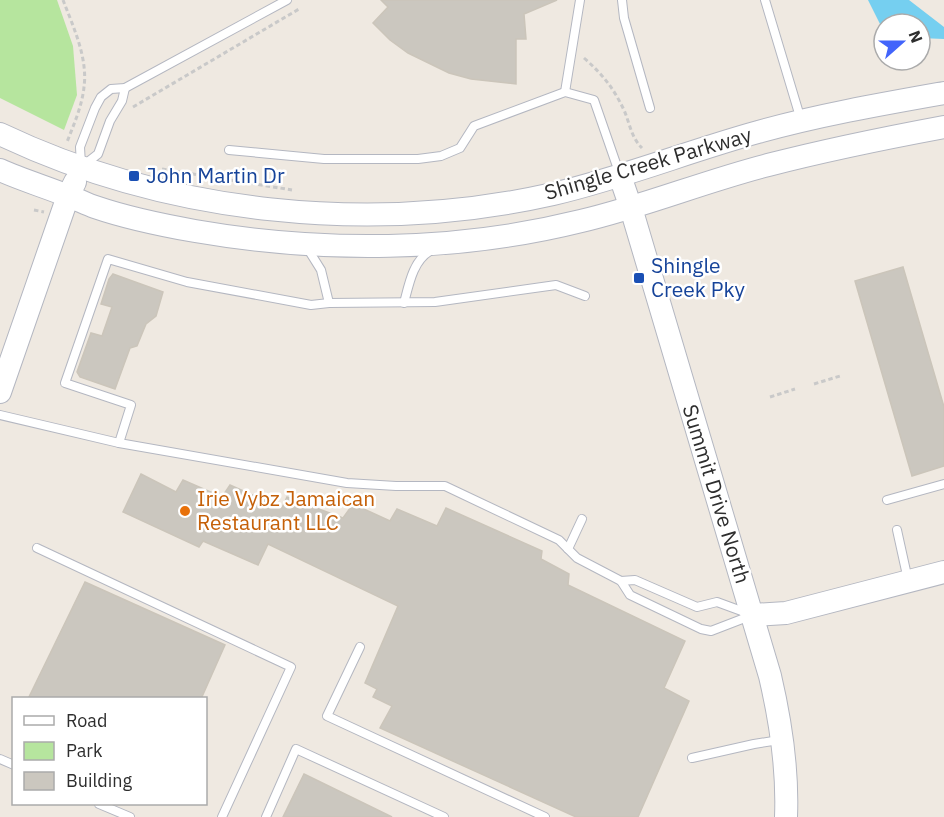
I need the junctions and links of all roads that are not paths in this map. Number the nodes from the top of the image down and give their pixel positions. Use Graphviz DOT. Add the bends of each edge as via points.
graph roads {
  1 [pos="288,0"];
  2 [pos="580,0"];
  3 [pos="622,0"];
  4 [pos="765,0"];
  5 [pos="125,88"];
  6 [pos="565,92"];
  7 [pos="944,93"];
  8 [pos="650,108"];
  9 [pos="801,121"];
  10 [pos="944,127"];
  11 [pos="0,134"];
  12 [pos="229,150"];
  13 [pos="81,167"];
  14 [pos="617,169"];
  15 [pos="0,170"];
  16 [pos="68,196"];
  17 [pos="632,208"];
  18 [pos="443,243"];
  19 [pos="305,244"];
  20 [pos="585,296"];
  21 [pos="329,303"];
  22 [pos="404,303"];
  23 [pos="0,392"];
  24 [pos="0,415"];
  25 [pos="119,443"];
  26 [pos="944,484"];
  27 [pos="887,500"];
  28 [pos="582,519"];
  29 [pos="897,530"];
  30 [pos="37,549"];
  31 [pos="568,549"];
  32 [pos="944,572"];
  33 [pos="908,580"];
  34 [pos="621,581"];
  35 [pos="752,615"];
  36 [pos="360,647"];
  37 [pos="783,739"];
  38 [pos="692,758"];
  39 [pos="101,805"];
  40 [pos="130,817"];
  41 [pos="222,817"];
  42 [pos="266,817"];
  43 [pos="444,817"];
  44 [pos="546,817"];
  45 [pos="786,817"];
  1 -- 5 [label="lane"];
  2 -- 6 [label="lane"];
  3 -- 8 [label="lane"];
  4 -- 9 [label="lane"];
  5 -- 13 [label="lane" via="98,154"];
  5 -- 13 [label="lane" via="111,89 101,97 80,147"];
  6 -- 12 [label="lane" via="474,126 460,148 441,156 324,159"];
  6 -- 14 [label="lane" via="594,100"];
  7 -- 9 [label="street, Shingle Creek Parkway"];
  9 -- 14 [label="street, Shingle Creek Parkway"];
  10 -- 17 [label="street, Shingle Creek Parkway" via="766,165"];
  11 -- 13 [label="street, Shingle Creek Parkway"];
  13 -- 14 [label="street, Shingle Creek Parkway" via="156,189 226,203 373,214 443,211 551,194"];
  13 -- 16 [label="street"];
  14 -- 17 [label="street, Summit Drive North"];
  15 -- 16 [label="street, Shingle Creek Parkway"];
  16 -- 19 [label="street, Shingle Creek Parkway" via="162,225 237,238"];
  16 -- 23 [label="street" via="10,350"];
  17 -- 18 [label="street, Shingle Creek Parkway" via="546,229"];
  17 -- 35 [label="street, Summit Drive North"];
  18 -- 19 [label="street, Shingle Creek Parkway"];
  18 -- 22 [label="lane" via="423,255 414,269"];
  19 -- 21 [label="lane" via="321,270"];
  20 -- 22 [label="lane" via="556,285"];
  21 -- 22 [label="lane"];
  21 -- 25 [label="lane" via="311,305 187,282 108,259 65,383 131,405"];
  24 -- 25 [label="lane"];
  25 -- 31 [label="lane" via="347,483 445,486 559,540"];
  26 -- 27 [label="lane"];
  28 -- 31 [label="lane"];
  29 -- 33 [label="lane"];
  30 -- 41 [label="lane" via="291,667"];
  31 -- 34 [label="lane" via="577,558"];
  32 -- 33 [label="street"];
  33 -- 35 [label="street" via="786,613"];
  34 -- 35 [label="lane" via="635,580 697,607 717,602"];
  34 -- 35 [label="lane" via="630,595 700,629 711,630"];
  35 -- 37 [label="street, Summit Drive North"];
  36 -- 44 [label="lane" via="327,716"];
  37 -- 38 [label="lane"];
  37 -- 45 [label="street, Summit Drive North"];
  39 -- 40 [label="lane"];
  42 -- 43 [label="lane" via="296,749"];
}
